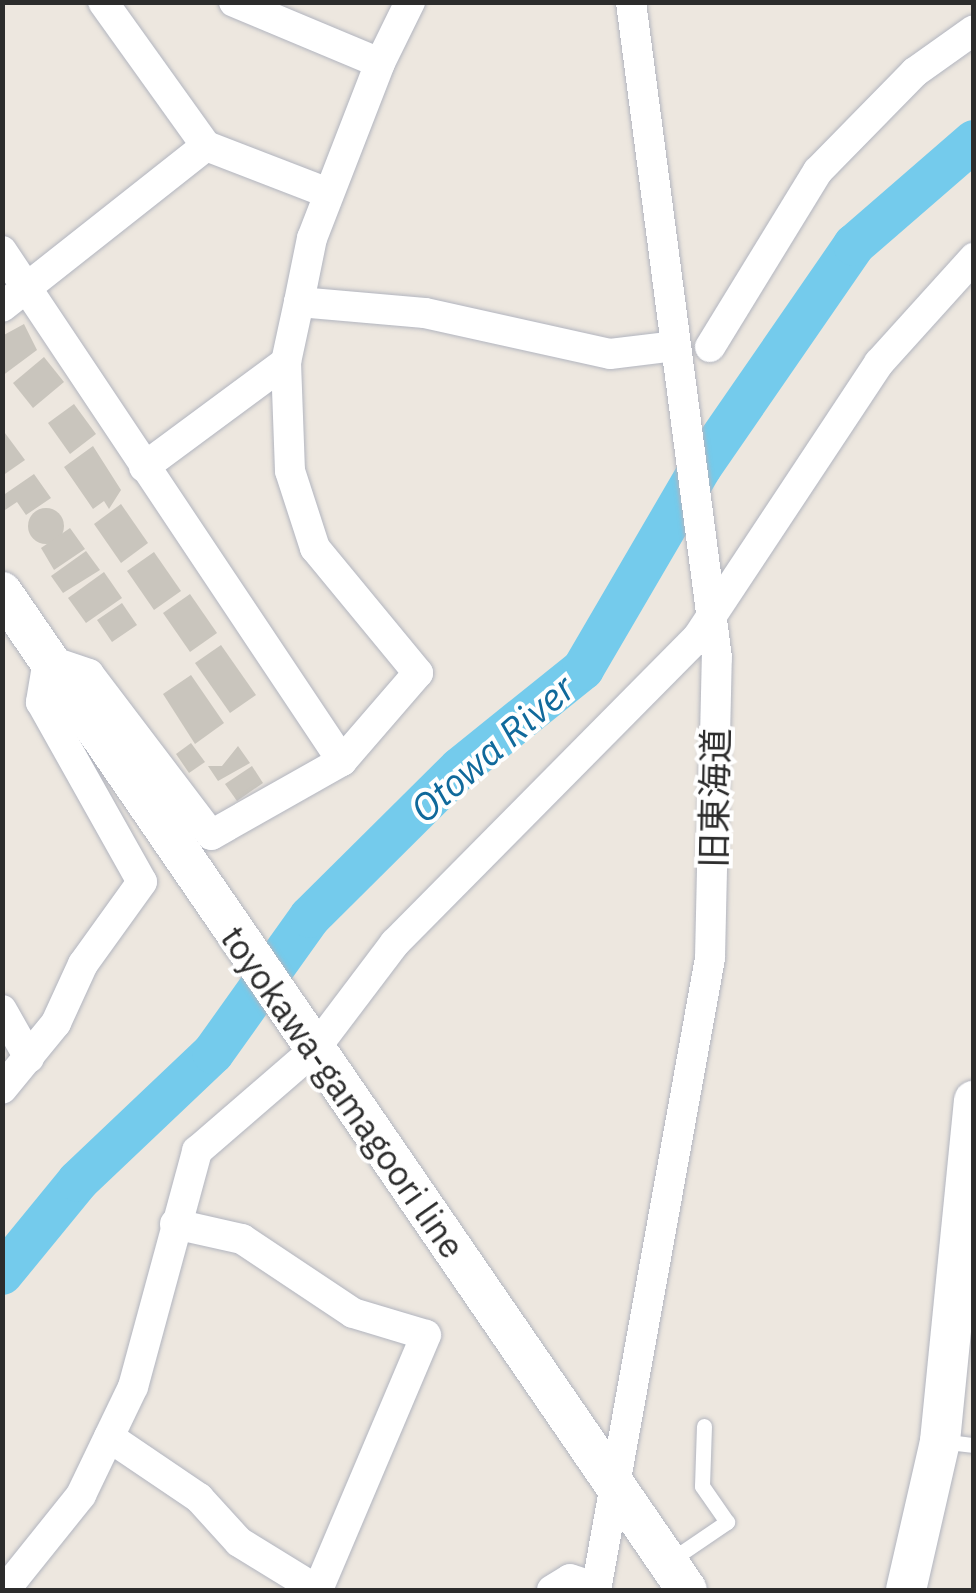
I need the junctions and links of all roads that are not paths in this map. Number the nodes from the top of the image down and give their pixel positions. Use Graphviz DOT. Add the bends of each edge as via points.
graph roads {
  1 [pos="103,2"];
  2 [pos="234,2"];
  3 [pos="410,2"];
  4 [pos="631,2"];
  5 [pos="974,30"];
  6 [pos="380,63"];
  7 [pos="206,146"];
  8 [pos="328,193"];
  9 [pos="2,251"];
  10 [pos="974,258"];
  11 [pos="12,299"];
  12 [pos="299,302"];
  13 [pos="675,346"];
  14 [pos="710,347"];
  15 [pos="286,362"];
  16 [pos="144,467"];
  17 [pos="2,592"];
  18 [pos="715,598"];
  19 [pos="48,660"];
  20 [pos="342,760"];
  21 [pos="2,1010"];
  22 [pos="309,1044"];
  23 [pos="30,1058"];
  24 [pos="2,1089"];
  25 [pos="974,1101"];
  26 [pos="176,1224"];
  27 [pos="704,1426"];
  28 [pos="109,1437"];
  29 [pos="957,1443"];
  30 [pos="616,1487"];
  31 [pos="677,1576"];
  32 [pos="5,1590"];
  33 [pos="318,1590"];
  34 [pos="552,1590"];
  35 [pos="596,1590"];
  36 [pos="906,1590"];
  1 -- 7 [label="street"];
  2 -- 6 [label="street"];
  3 -- 6 [label="street"];
  4 -- 13 [label="street, 旧東海道"];
  5 -- 14 [label="street" via="915,72 818,172"];
  6 -- 8 [label="street"];
  7 -- 8 [label="street"];
  7 -- 11 [label="street"];
  8 -- 12 [label="street"];
  9 -- 11 [label="street"];
  10 -- 18 [label="street" via="878,363"];
  11 -- 16 [label="street"];
  12 -- 13 [label="street" via="424,312 610,354"];
  12 -- 15 [label="street"];
  13 -- 18 [label="street, 旧東海道" via="681,422"];
  15 -- 16 [label="street"];
  15 -- 20 [label="street" via="290,472 316,548 418,672"];
  16 -- 20 [label="street"];
  17 -- 19 [label="main road, toyokawa-gamagoori line"];
  18 -- 22 [label="street" via="467,879 395,944"];
  18 -- 30 [label="street, 旧東海道" via="710,958"];
  19 -- 20 [label="street" via="89,674 211,835"];
  19 -- 22 [label="main road, toyokawa-gamagoori line"];
  19 -- 23 [label="street" via="41,702 142,882"];
  21 -- 23 [label="street"];
  22 -- 26 [label="street" via="196,1151"];
  22 -- 30 [label="main road, toyokawa-gamagoori line"];
  23 -- 24 [label="street"];
  25 -- 29 [label="main road"];
  26 -- 28 [label="street" via="133,1388"];
  26 -- 33 [label="street" via="242,1239 353,1313 426,1335"];
  27 -- 31 [label="lane" via="702,1486 728,1522"];
  28 -- 32 [label="street" via="81,1495"];
  28 -- 33 [label="street" via="199,1498 239,1542"];
  29 -- 36 [label="main road"];
  30 -- 31 [label="main road, toyokawa-gamagoori line"];
  30 -- 35 [label="street, 旧東海道"];
  34 -- 35 [label="street" via="570,1579"];
}
